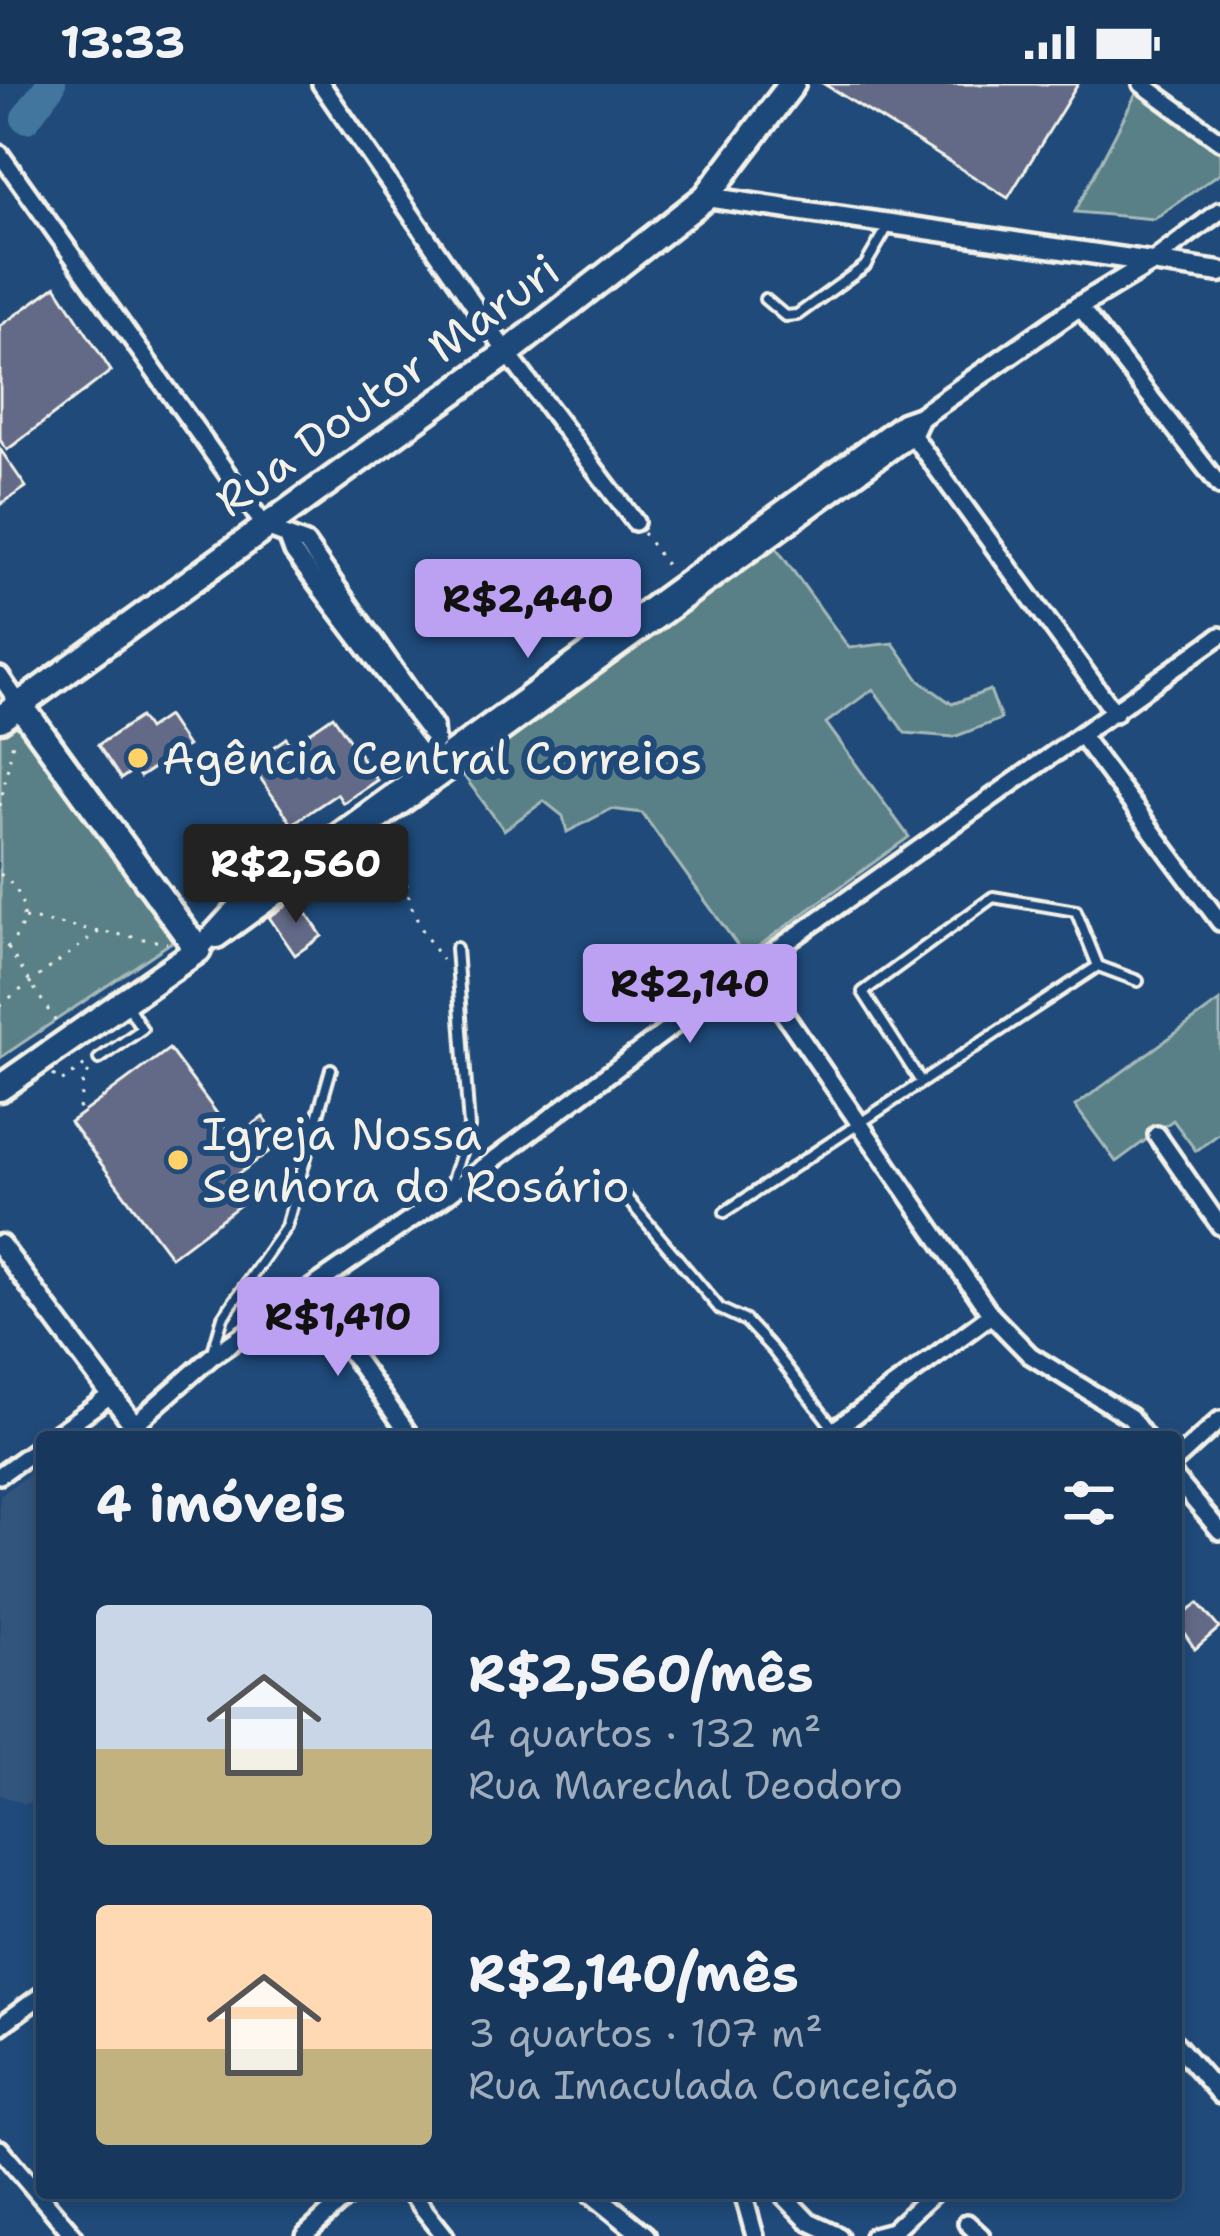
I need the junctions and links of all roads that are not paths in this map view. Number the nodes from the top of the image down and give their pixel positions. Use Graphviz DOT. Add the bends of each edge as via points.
graph roads {
  1 [pos="321,84"];
  2 [pos="792,84"];
  3 [pos="1142,84"];
  4 [pos="1220,141"];
  5 [pos="0,154"];
  6 [pos="706,197"];
  7 [pos="1220,211"];
  8 [pos="889,224"];
  9 [pos="1150,263"];
  10 [pos="1220,272"];
  11 [pos="765,299"];
  12 [pos="1079,305"];
  13 [pos="507,352"];
  14 [pos="912,425"];
  15 [pos="1220,486"];
  16 [pos="635,521"];
  17 [pos="277,532"];
  18 [pos="1220,635"];
  19 [pos="0,676"];
  20 [pos="10,712"];
  21 [pos="1115,713"];
  22 [pos="1082,737"];
  23 [pos="445,755"];
  24 [pos="1220,922"];
  25 [pos="456,948"];
  26 [pos="198,950"];
  27 [pos="1098,966"];
  28 [pos="752,967"];
  29 [pos="1138,981"];
  30 [pos="123,999"];
  31 [pos="99,1059"];
  32 [pos="331,1070"];
  33 [pos="921,1082"];
  34 [pos="0,1088"];
  35 [pos="859,1122"];
  36 [pos="1157,1136"];
  37 [pos="448,1194"];
  38 [pos="624,1195"];
  39 [pos="725,1212"];
  40 [pos="1220,1226"];
  41 [pos="0,1245"];
  42 [pos="307,1291"];
  43 [pos="991,1315"];
  44 [pos="212,1357"];
  45 [pos="112,1394"];
  46 [pos="1220,1420"];
  47 [pos="139,1430"];
  48 [pos="60,1431"];
  49 [pos="407,1431"];
  50 [pos="829,1431"];
  51 [pos="833,1431"];
  52 [pos="1140,1431"];
  53 [pos="36,1448"];
  54 [pos="1182,1455"];
  55 [pos="0,1475"];
  56 [pos="1182,1486"];
  57 [pos="1220,1531"];
  58 [pos="36,2000"];
  59 [pos="0,2026"];
  60 [pos="1182,2051"];
  61 [pos="1220,2095"];
  62 [pos="0,2149"];
  63 [pos="36,2191"];
  64 [pos="43,2199"];
  65 [pos="344,2199"];
  66 [pos="416,2199"];
  67 [pos="599,2199"];
  68 [pos="744,2199"];
  69 [pos="787,2199"];
  70 [pos="927,2199"];
  71 [pos="967,2224"];
  72 [pos="74,2236"];
  73 [pos="304,2236"];
  74 [pos="445,2236"];
  75 [pos="645,2236"];
  76 [pos="755,2236"];
  77 [pos="839,2236"];
  78 [pos="873,2236"];
  79 [pos="981,2236"];
  1 -- 13 [label="street"];
  2 -- 6 [label="main road, Rua Doutor Maruri"];
  3 -- 4 [label="street"];
  5 -- 17 [label="street"];
  6 -- 8 [label="street"];
  6 -- 13 [label="main road, Rua Doutor Maruri"];
  7 -- 9 [label="street"];
  8 -- 9 [label="street"];
  8 -- 11 [label="lane" via="866,266 797,315 785,316"];
  9 -- 10 [label="street"];
  9 -- 12 [label="street"];
  12 -- 14 [label="street"];
  12 -- 15 [label="street"];
  13 -- 16 [label="street"];
  13 -- 17 [label="main road, Rua Doutor Maruri"];
  14 -- 21 [label="street"];
  14 -- 23 [label="street"];
  14 -- 23 [label="street"];
  17 -- 20 [label="main road, Rua Doutor Maruri"];
  17 -- 23 [label="street"];
  18 -- 21 [label="street"];
  19 -- 20 [label="street"];
  20 -- 26 [label="main road"];
  21 -- 22 [label="street"];
  22 -- 24 [label="street"];
  22 -- 28 [label="street"];
  23 -- 26 [label="street" via="358,839"];
  23 -- 26 [label="street" via="237,907"];
  25 -- 37 [label="lane" via="470,1127"];
  26 -- 30 [label="main road"];
  27 -- 29 [label="lane"];
  27 -- 33 [label="lane"];
  27 -- 33 [label="lane" via="1076,910 993,897 863,992"];
  28 -- 35 [label="street"];
  28 -- 37 [label="street"];
  30 -- 31 [label="lane" via="142,1029"];
  30 -- 34 [label="main road"];
  32 -- 44 [label="lane" via="286,1227 223,1317"];
  33 -- 35 [label="lane"];
  35 -- 39 [label="lane"];
  35 -- 43 [label="street"];
  36 -- 40 [label="street"];
  37 -- 42 [label="street"];
  38 -- 50 [label="lane" via="721,1309 746,1321 773,1350"];
  41 -- 45 [label="street"];
  42 -- 44 [label="street"];
  42 -- 49 [label="street"];
  43 -- 51 [label="street"];
  43 -- 52 [label="street" via="1030,1355"];
  44 -- 47 [label="street"];
  45 -- 47 [label="street"];
  45 -- 48 [label="street"];
  46 -- 54 [label="street"];
  53 -- 55 [label="street"];
  56 -- 57 [label="street"];
  58 -- 59 [label="street"];
  60 -- 61 [label="street"];
  62 -- 63 [label="street"];
  64 -- 72 [label="street"];
  65 -- 73 [label="street"];
  66 -- 74 [label="street"];
  67 -- 75 [label="street"];
  68 -- 76 [label="street"];
  69 -- 77 [label="street"];
  70 -- 78 [label="street" via="892,2231"];
  71 -- 79 [label="street"];
}
